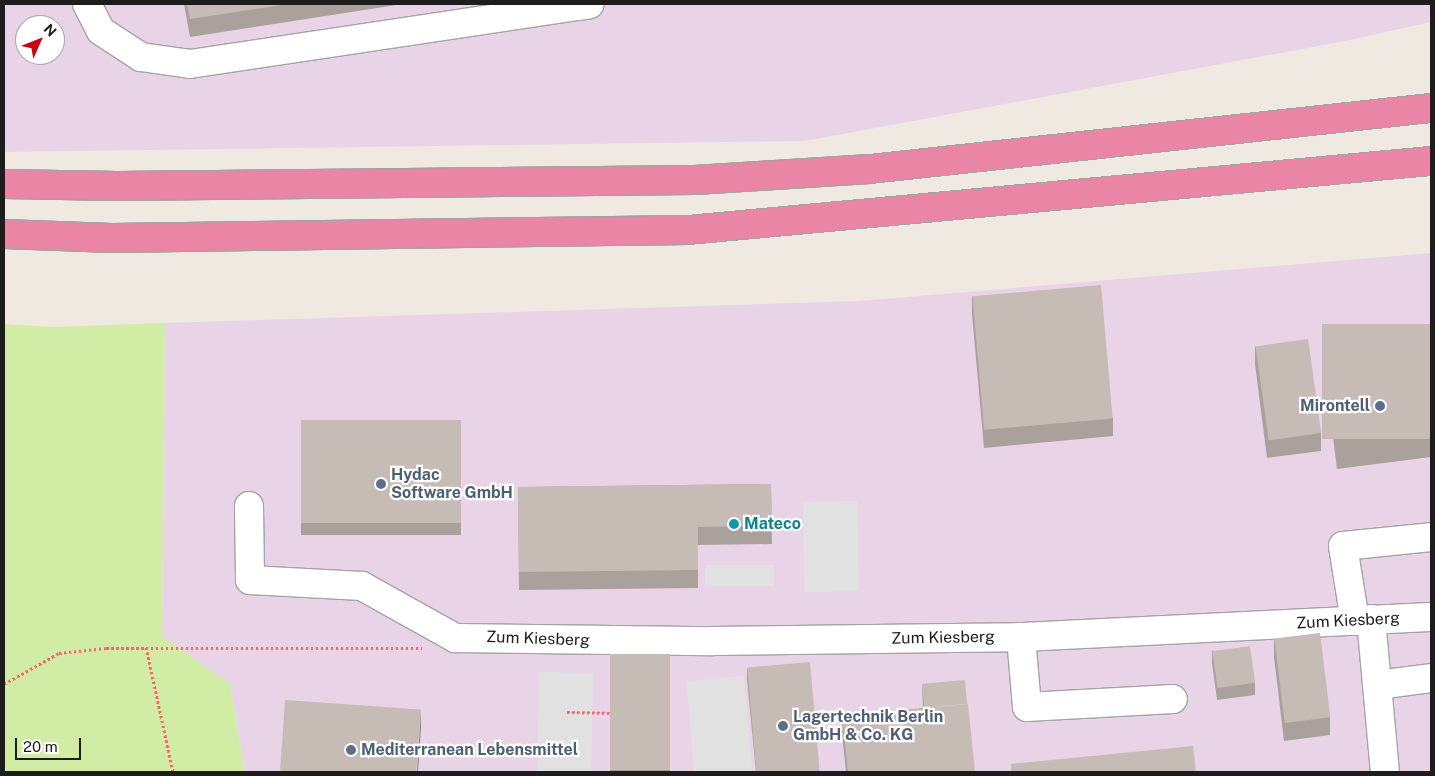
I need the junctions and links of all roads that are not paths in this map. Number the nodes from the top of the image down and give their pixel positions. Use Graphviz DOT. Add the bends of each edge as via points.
graph roads {
  1 [pos="87,4"];
  2 [pos="590,4"];
  3 [pos="1431,108"];
  4 [pos="1430,161"];
  5 [pos="4,184"];
  6 [pos="4,234"];
  7 [pos="249,506"];
  8 [pos="1431,537"];
  9 [pos="1431,617"];
  10 [pos="1363,620"];
  11 [pos="1021,637"];
  12 [pos="1431,678"];
  13 [pos="1377,685"];
  14 [pos="1173,700"];
  15 [pos="1385,772"];
  1 -- 2 [label="street" via="101,31 141,57 190,64"];
  3 -- 5 [label="highway" via="870,169 695,180 127,186"];
  4 -- 6 [label="highway" via="688,230 112,238"];
  7 -- 11 [label="street, Zum Kiesberg" via="250,580 362,586 455,638 664,641"];
  8 -- 10 [label="street" via="1344,546"];
  9 -- 10 [label="street, Zum Kiesberg"];
  10 -- 11 [label="street, Zum Kiesberg"];
  10 -- 13 [label="street"];
  11 -- 14 [label="street" via="1027,707"];
  12 -- 13 [label="street"];
  13 -- 15 [label="street"];
}
